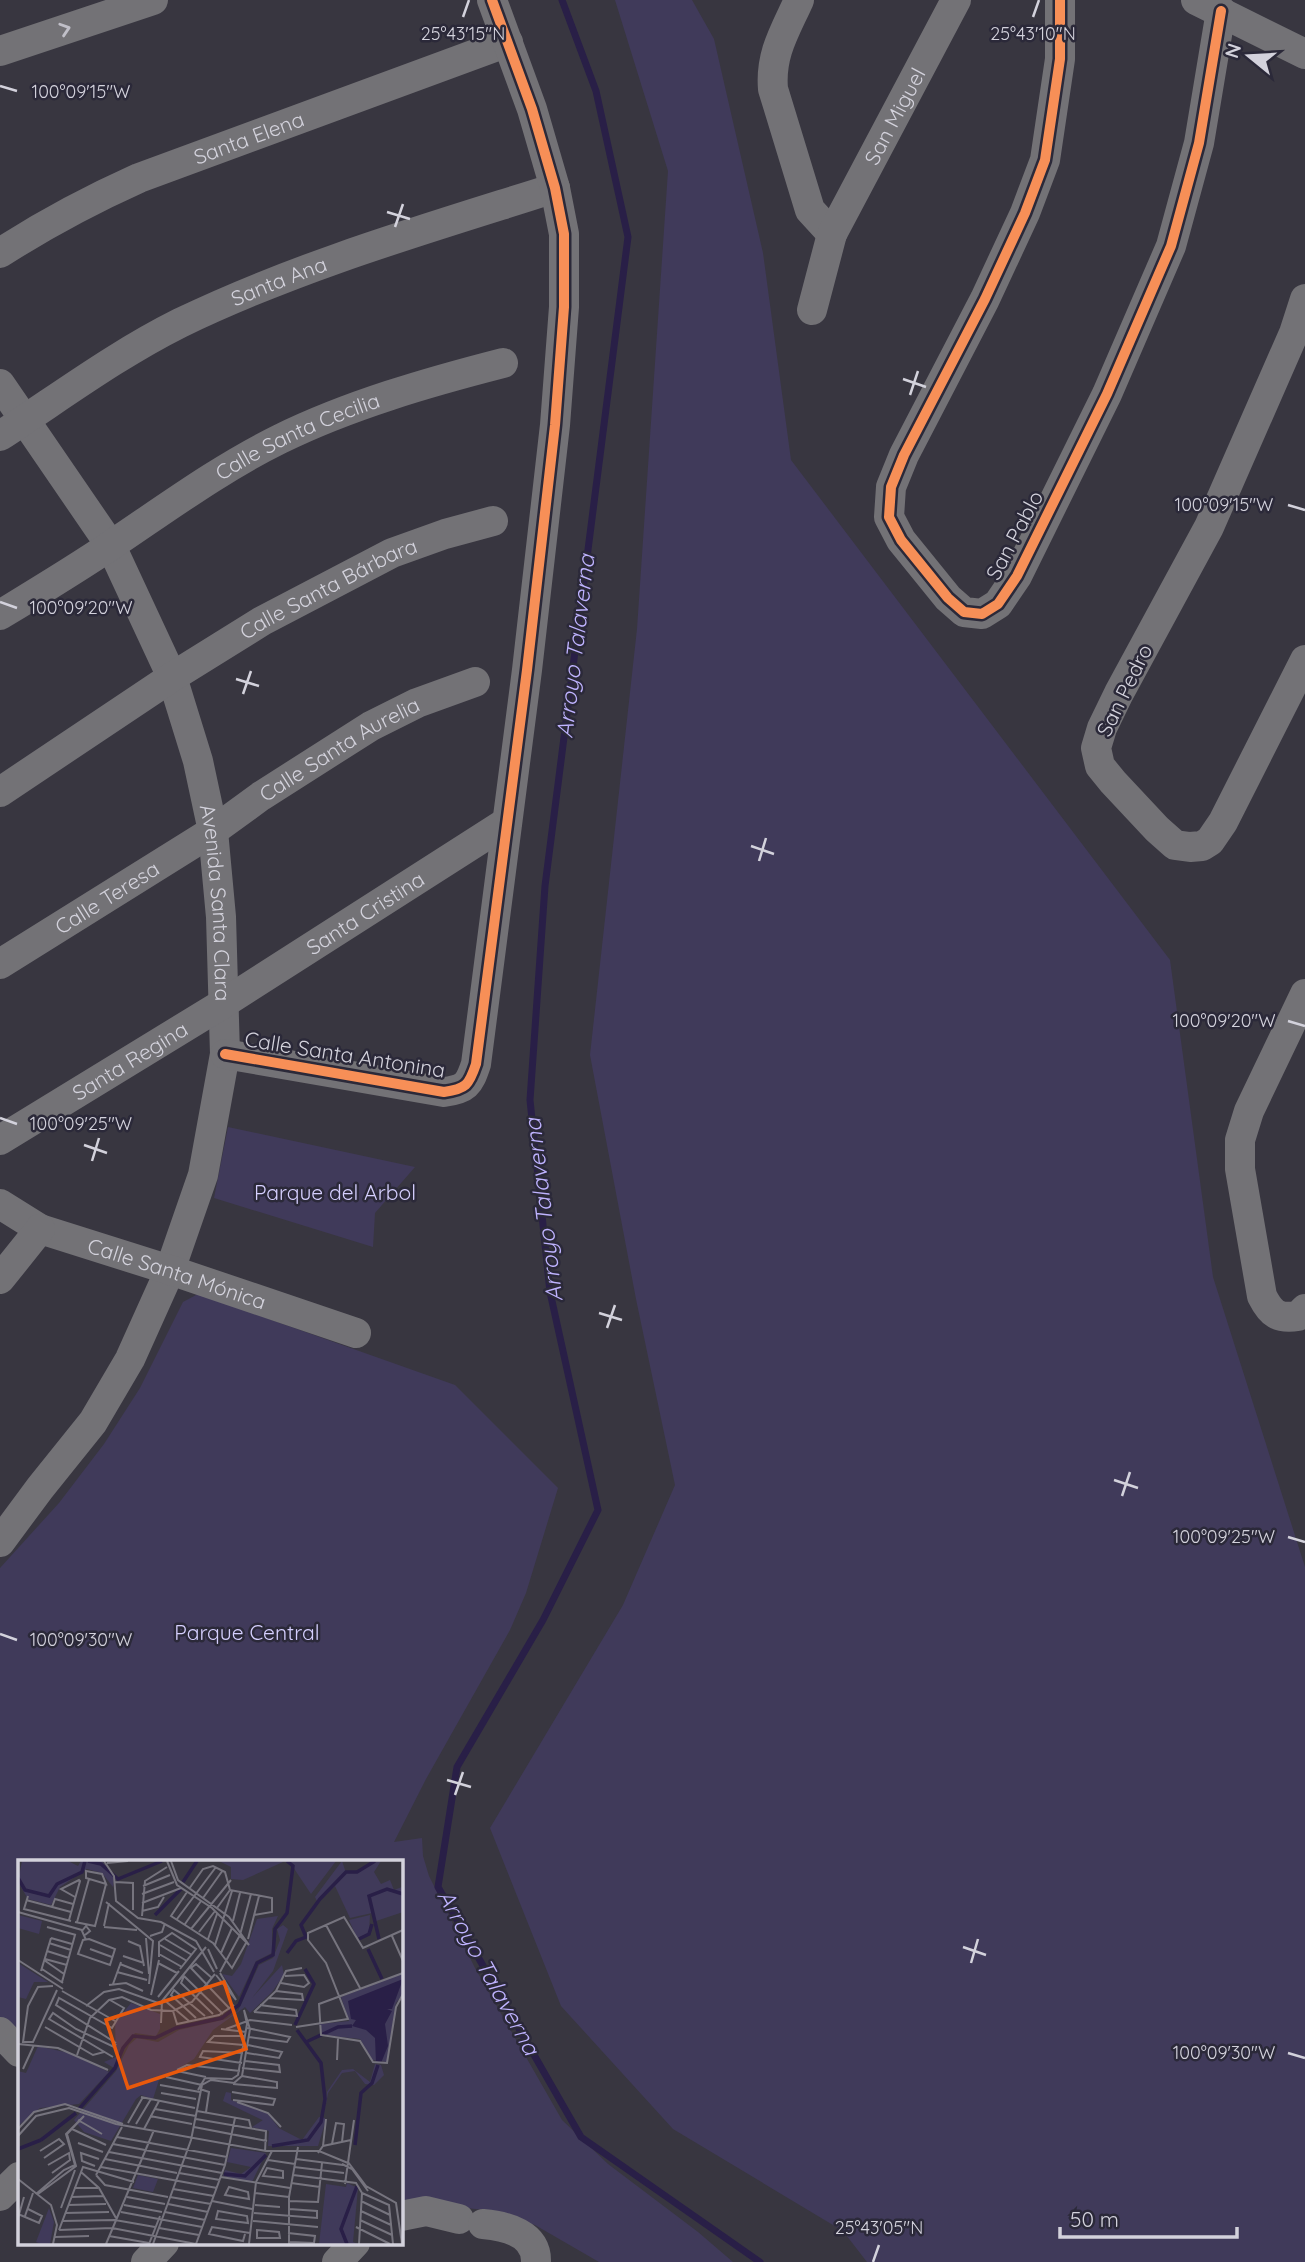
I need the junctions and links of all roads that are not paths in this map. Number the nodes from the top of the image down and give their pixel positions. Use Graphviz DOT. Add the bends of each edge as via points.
graph roads {
  1 [pos="153,0"];
  2 [pos="492,0"];
  3 [pos="799,0"];
  4 [pos="956,0"];
  5 [pos="1060,0"];
  6 [pos="1208,6"];
  7 [pos="508,42"];
  8 [pos="0,51"];
  9 [pos="1305,54"];
  10 [pos="555,188"];
  11 [pos="832,234"];
  12 [pos="0,253"];
  13 [pos="1305,299"];
  14 [pos="812,310"];
  15 [pos="503,363"];
  16 [pos="0,384"];
  17 [pos="12,428"];
  18 [pos="493,521"];
  19 [pos="111,546"];
  20 [pos="0,615"];
  21 [pos="1305,660"];
  22 [pos="172,677"];
  23 [pos="475,682"];
  24 [pos="0,792"];
  25 [pos="507,822"];
  26 [pos="212,831"];
  27 [pos="0,964"];
  28 [pos="1305,995"];
  29 [pos="224,1003"];
  30 [pos="225,1054"];
  31 [pos="0,1140"];
  32 [pos="0,1204"];
  33 [pos="40,1229"];
  34 [pos="170,1270"];
  35 [pos="0,1279"];
  36 [pos="1305,1309"];
  37 [pos="356,1333"];
  38 [pos="0,1542"];
  39 [pos="0,2032"];
  40 [pos="18,2051"];
  41 [pos="18,2178"];
  42 [pos="0,2196"];
  43 [pos="402,2216"];
  44 [pos="163,2244"];
  45 [pos="354,2244"];
  46 [pos="146,2262"];
  47 [pos="337,2262"];
  48 [pos="536,2262"];
  8 -- 1 [label="street, one-way"];
  2 -- 7 [label="street"];
  3 -- 11 [label="street" via="776,49 773,89 810,210"];
  4 -- 11 [label="street, San Miguel"];
  5 -- 6 [label="street, San Pablo" via="1060,59 1045,160 991,287 891,486 889,517 901,540 964,612 982,614 998,604 1017,576 1107,394 1171,246 1199,143"];
  6 -- 9 [label="street"];
  7 -- 10 [label="street"];
  7 -- 12 [label="street, Santa Elena" via="139,178 44,225"];
  10 -- 17 [label="street, Santa Ana" via="371,246 231,301 130,350"];
  10 -- 25 [label="street" via="564,234 562,347"];
  11 -- 14 [label="street, San Miguel"];
  13 -- 21 [label="street, San Pedro" via="1209,527 1102,728 1096,748 1100,766 1175,845 1202,846 1223,822"];
  15 -- 19 [label="street, Calle Santa Cecilia" via="371,402 283,438 199,485"];
  16 -- 17 [label="street, Avenida Santa Clara"];
  17 -- 19 [label="street, Avenida Santa Clara"];
  18 -- 22 [label="street, Calle Santa Bárbara" via="392,553 262,621"];
  19 -- 20 [label="street, Calle Santa Cecilia"];
  19 -- 22 [label="street, Avenida Santa Clara"];
  22 -- 24 [label="street"];
  22 -- 26 [label="street, Avenida Santa Clara" via="198,761"];
  23 -- 26 [label="street, Calle Santa Aurelia" via="416,703 371,726"];
  25 -- 29 [label="street, Santa Cristina"];
  25 -- 30 [label="street, Calle Santa Antonina" via="476,1064 467,1085 434,1091"];
  26 -- 27 [label="street, Calle Teresa"];
  26 -- 29 [label="street, Avenida Santa Clara"];
  28 -- 36 [label="street" via="1249,1111 1240,1140 1240,1169 1262,1296 1276,1315 1298,1317"];
  29 -- 30 [label="street, Avenida Santa Clara"];
  29 -- 31 [label="street, Santa Regina"];
  30 -- 34 [label="street, Avenida Santa Clara" via="203,1175"];
  32 -- 33 [label="street, Calle Santa Mónica"];
  33 -- 34 [label="street, Calle Santa Mónica"];
  33 -- 35 [label="street"];
  34 -- 37 [label="street, Calle Santa Mónica"];
  34 -- 38 [label="street, Avenida Santa Clara" via="130,1359 93,1422"];
  39 -- 40 [label="street"];
  41 -- 42 [label="street"];
  43 -- 48 [label="street" via="426,2211 506,2228 525,2235"];
  44 -- 46 [label="street"];
  45 -- 47 [label="street"];
}
